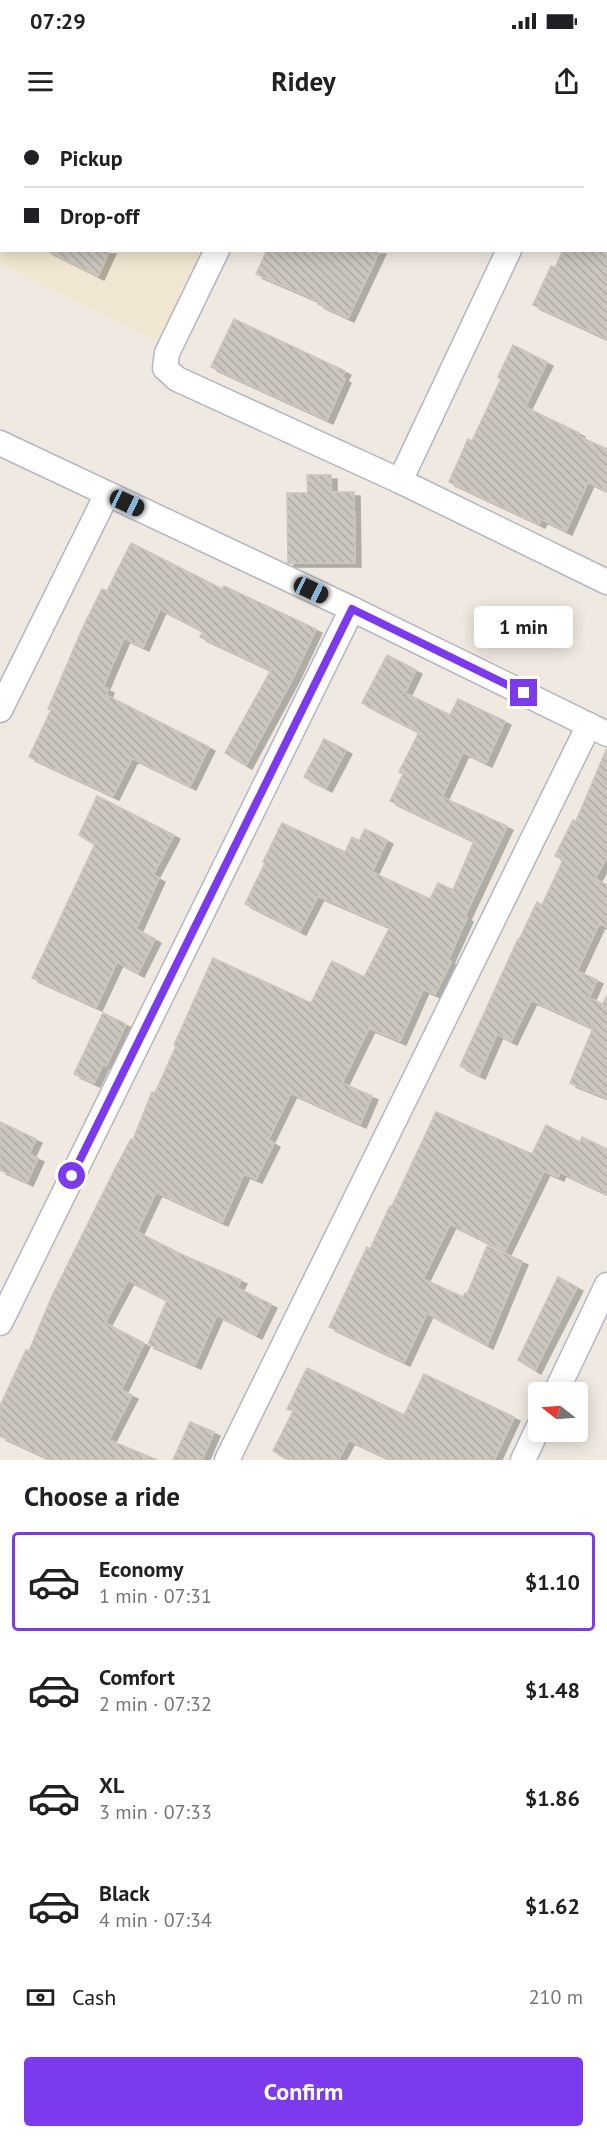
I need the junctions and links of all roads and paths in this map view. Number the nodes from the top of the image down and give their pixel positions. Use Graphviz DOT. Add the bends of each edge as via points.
graph roads {
  1 [pos="216,252"];
  2 [pos="508,252"];
  3 [pos="0,443"];
  4 [pos="400,481"];
  5 [pos="107,494"];
  6 [pos="607,582"];
  7 [pos="352,609"];
  8 [pos="0,710"];
  9 [pos="598,729"];
  10 [pos="607,1285"];
  11 [pos="0,1323"];
  12 [pos="561,1382"];
  13 [pos="531,1442"];
  14 [pos="227,1460"];
  15 [pos="523,1460"];
  1 -- 4 [label="street" via="167,353 165,368 177,379"];
  2 -- 4 [label="street"];
  3 -- 5 [label="street"];
  4 -- 6 [label="street"];
  5 -- 7 [label="street"];
  5 -- 8 [label="street"];
  7 -- 9 [label="street"];
  7 -- 11 [label="street"];
  9 -- 14 [label="street"];
  10 -- 12 [label="street"];
  13 -- 15 [label="street"];
}
